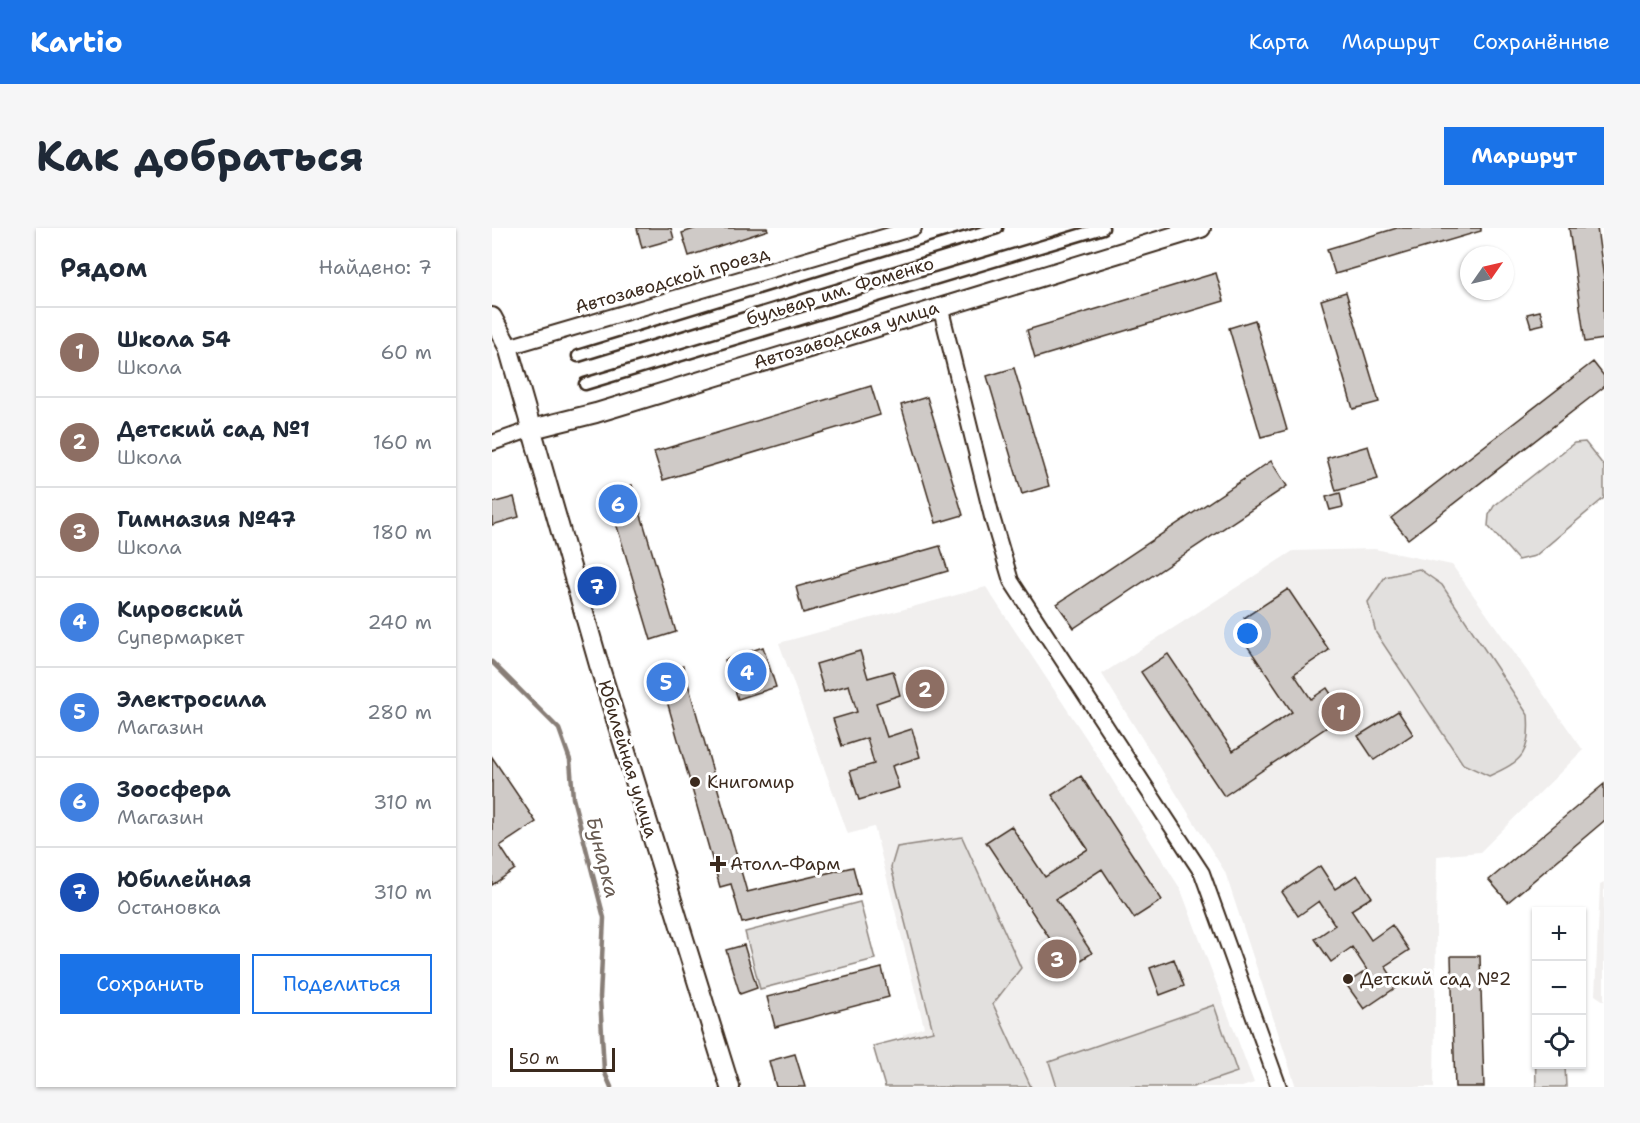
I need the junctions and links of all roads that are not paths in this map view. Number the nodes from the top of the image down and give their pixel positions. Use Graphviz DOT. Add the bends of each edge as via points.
graph roads {
  1 [pos="914,228"];
  2 [pos="997,228"];
  3 [pos="1104,228"];
  4 [pos="1201,228"];
  5 [pos="940,306"];
  6 [pos="492,317"];
  7 [pos="508,347"];
  8 [pos="578,356"];
  9 [pos="585,384"];
  10 [pos="532,429"];
  11 [pos="492,443"];
  12 [pos="730,1087"];
  13 [pos="1279,1087"];
  1 -- 7 [label="street, Автозаводской проезд"];
  2 -- 8 [label="street, бульвар им. Фоменко"];
  3 -- 9 [label="street, бульвар им. Фоменко"];
  4 -- 5 [label="street, Автозаводская улица"];
  5 -- 10 [label="street, Автозаводская улица" via="596,413"];
  5 -- 13 [label="street" via="1011,581 1202,873"];
  6 -- 7 [label="street, Юбилейная улица"];
  7 -- 10 [label="street, Юбилейная улица"];
  10 -- 11 [label="street, Автозаводская улица"];
  10 -- 12 [label="street, Юбилейная улица" via="599,665"];
}
